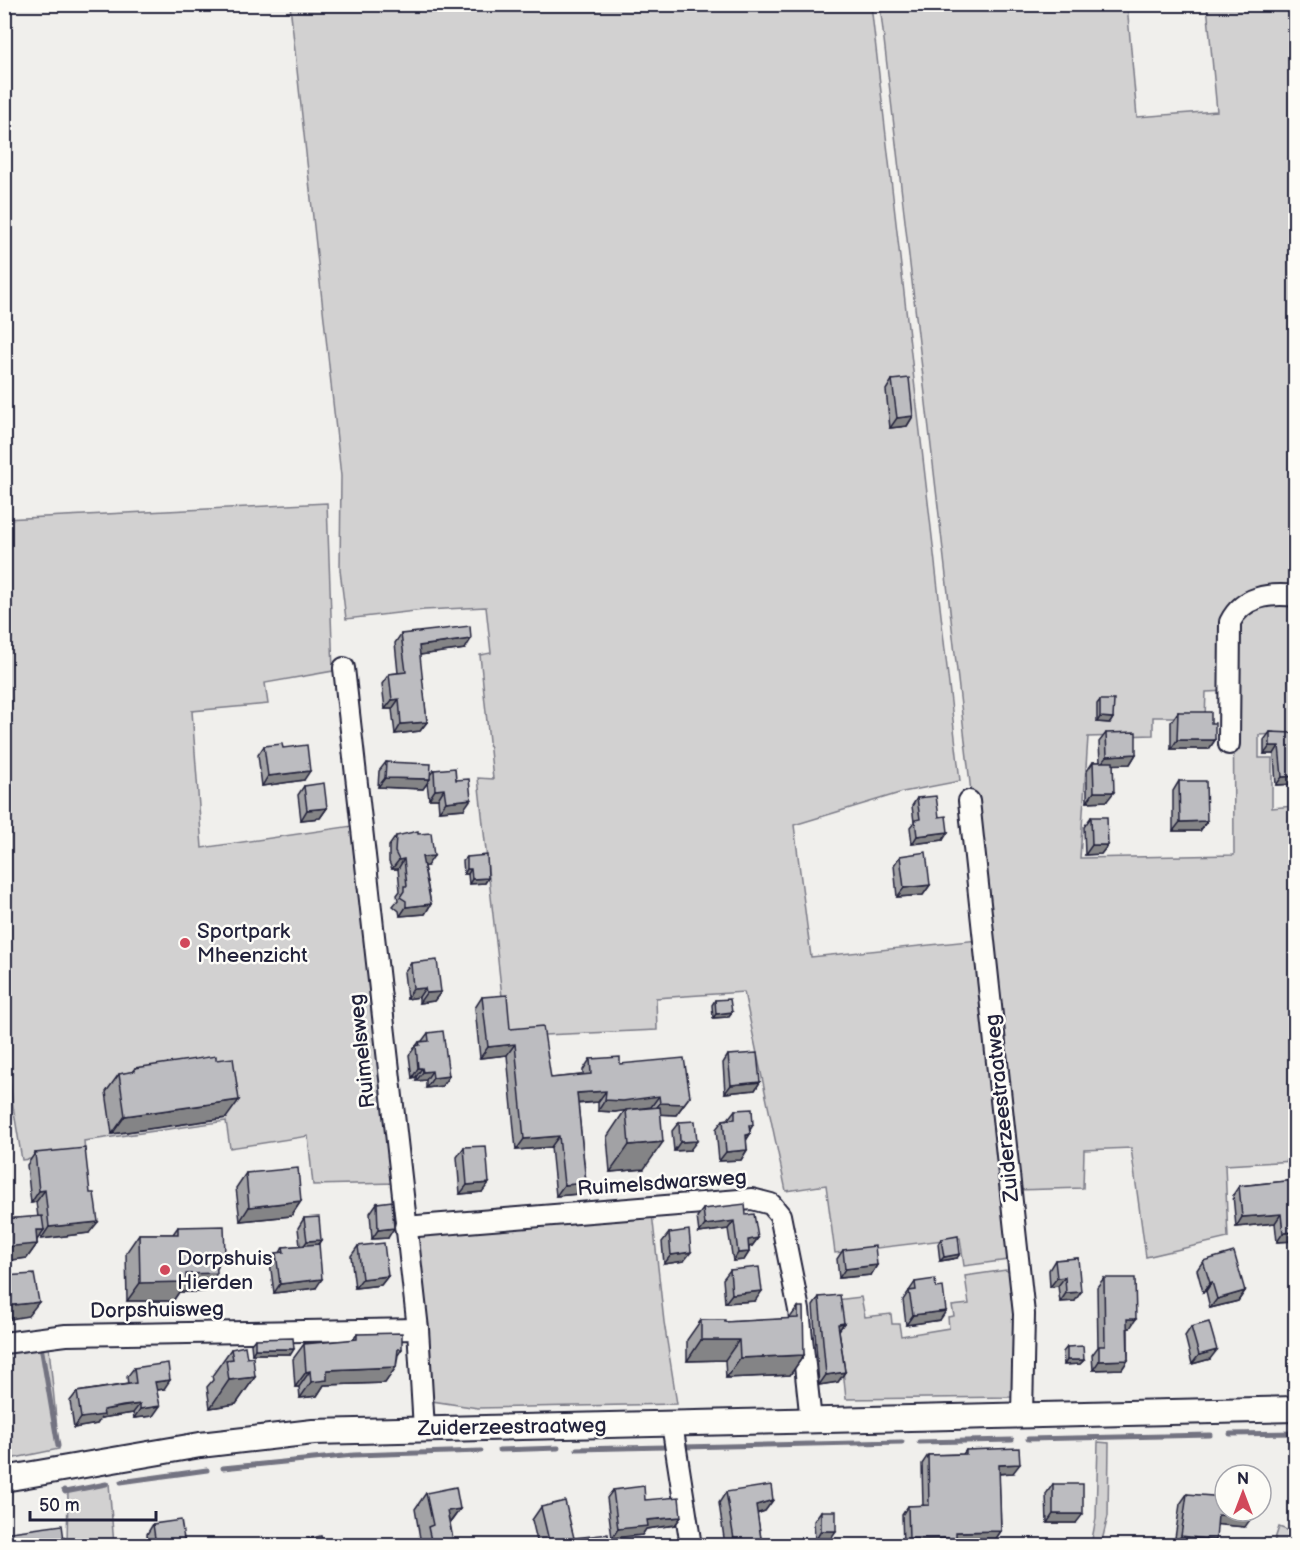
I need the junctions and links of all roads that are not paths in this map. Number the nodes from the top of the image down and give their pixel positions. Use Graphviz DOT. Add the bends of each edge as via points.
graph roads {
  1 [pos="1296,596"];
  2 [pos="345,668"];
  3 [pos="1228,744"];
  4 [pos="969,801"];
  5 [pos="405,1227"];
  6 [pos="418,1329"];
  7 [pos="4,1343"];
  8 [pos="1296,1409"];
  9 [pos="1022,1415"];
  10 [pos="812,1421"];
  11 [pos="672,1424"];
  12 [pos="424,1429"];
  13 [pos="4,1479"];
  14 [pos="691,1545"];
  1 -- 3 [label="street" via="1266,596 1248,601 1230,622"];
  2 -- 5 [label="street, Ruimelsweg"];
  4 -- 9 [label="street, Zuiderzeestraatweg" via="1024,1314"];
  5 -- 6 [label="street, Ruimelsweg"];
  5 -- 10 [label="street, Ruimelsdwarsweg" via="752,1199 771,1204 780,1215 797,1300"];
  6 -- 7 [label="street, Dorpshuisweg" via="76,1335"];
  6 -- 12 [label="street, Ruimelsweg"];
  8 -- 9 [label="main road, Zuiderzeestraatweg"];
  9 -- 10 [label="main road, Zuiderzeestraatweg"];
  10 -- 11 [label="main road, Zuiderzeestraatweg"];
  11 -- 12 [label="main road, Zuiderzeestraatweg"];
  11 -- 14 [label="street"];
  12 -- 13 [label="main road, Zuiderzeestraatweg" via="313,1432 200,1444"];
}
